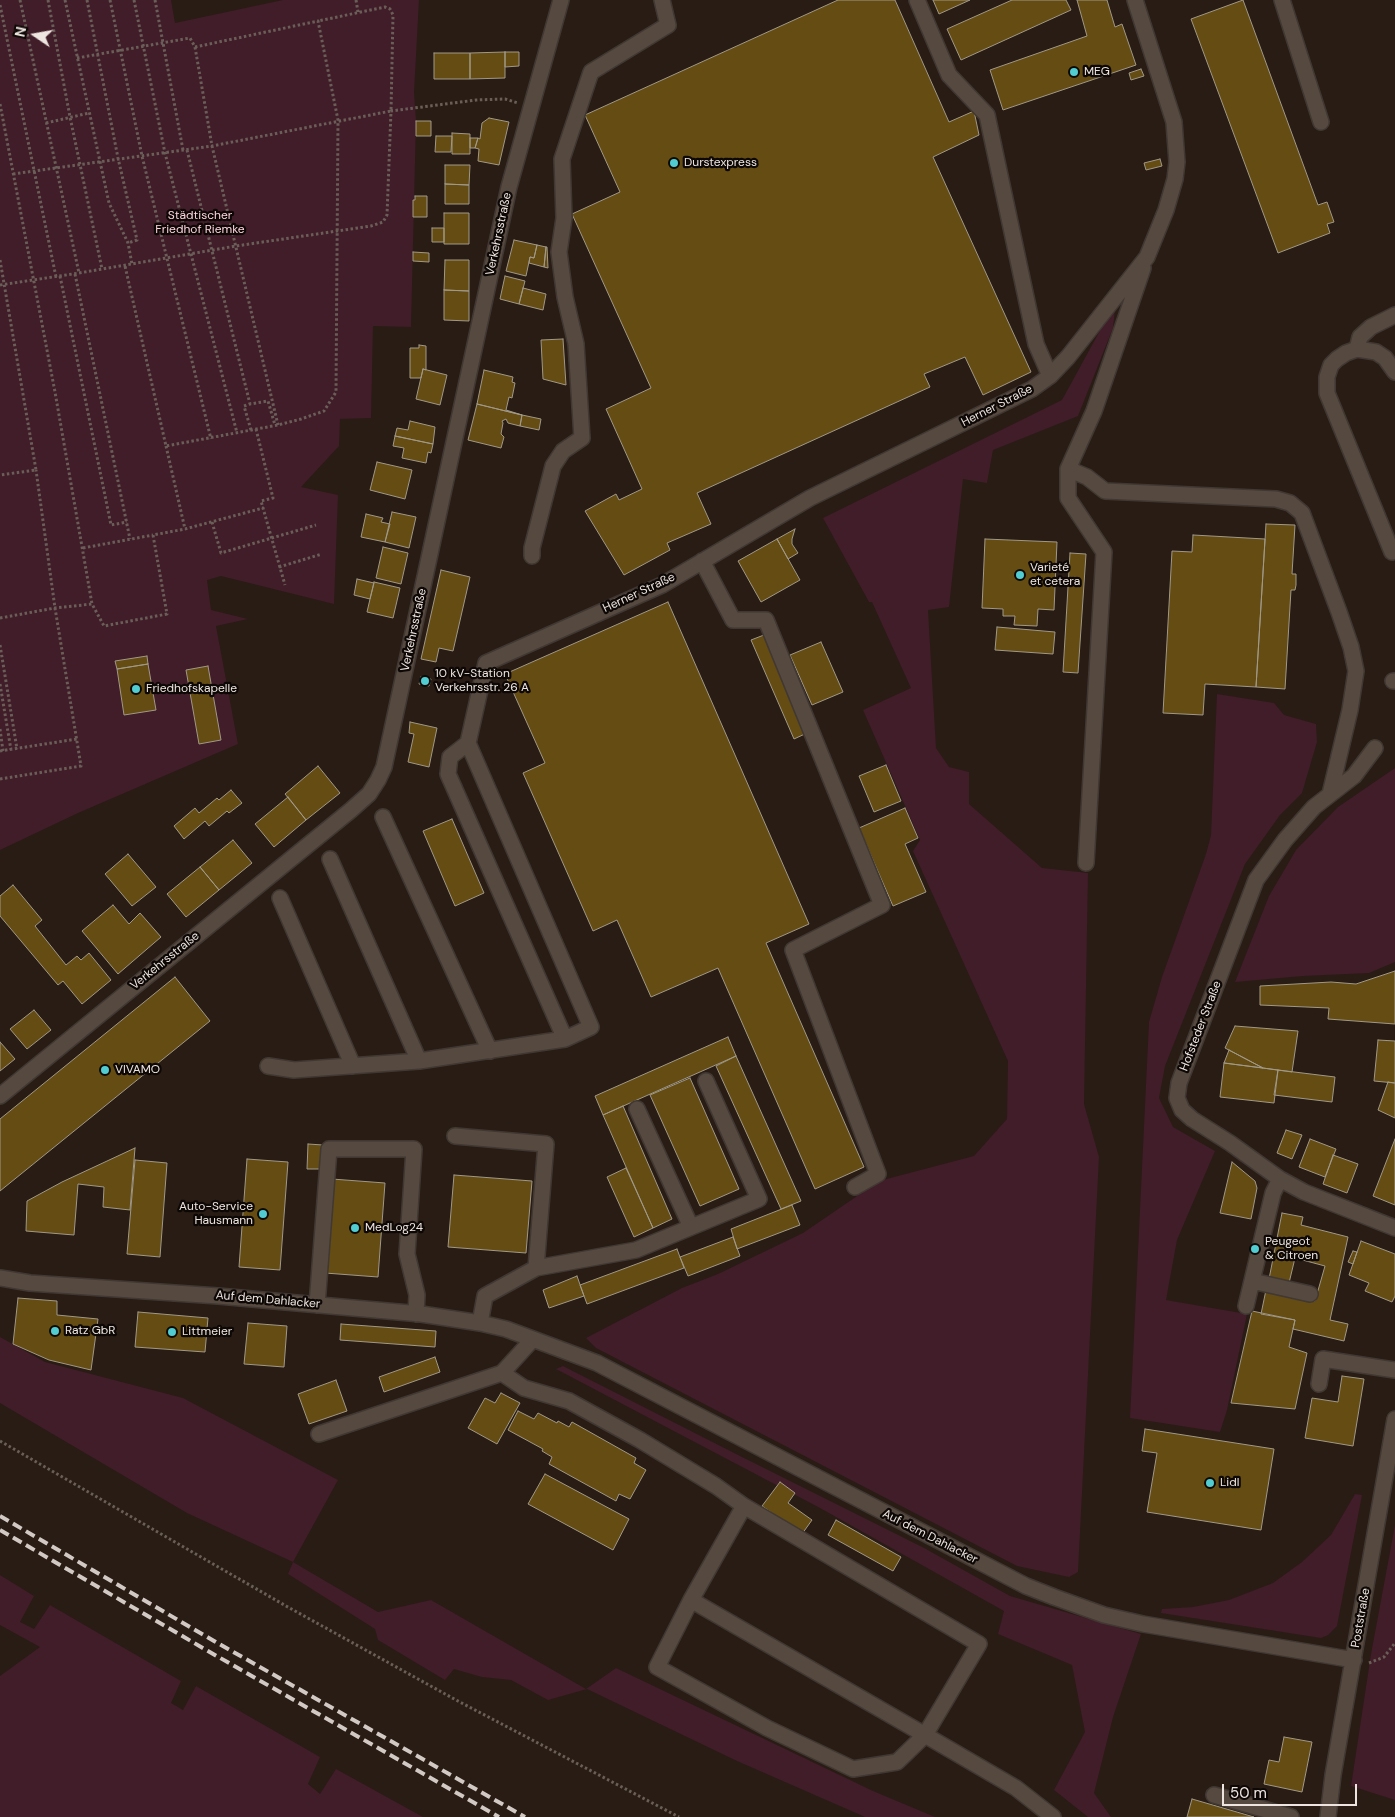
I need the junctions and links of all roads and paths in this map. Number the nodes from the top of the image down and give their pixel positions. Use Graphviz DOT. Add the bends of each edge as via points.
graph roads {
  1 [pos="20,0"];
  2 [pos="48,0"];
  3 [pos="65,0"];
  4 [pos="86,0"];
  5 [pos="110,0"];
  6 [pos="134,0"];
  7 [pos="155,0"];
  8 [pos="356,0"];
  9 [pos="561,0"];
  10 [pos="662,0"];
  11 [pos="917,0"];
  12 [pos="1134,0"];
  13 [pos="1282,0"];
  14 [pos="0,5"];
  15 [pos="358,12"];
  16 [pos="318,21"];
  17 [pos="163,42"];
  18 [pos="143,46"];
  19 [pos="195,46"];
  20 [pos="120,50"];
  21 [pos="97,54"];
  22 [pos="77,58"];
  23 [pos="0,104"];
  24 [pos="530,106"];
  25 [pos="391,111"];
  26 [pos="89,113"];
  27 [pos="70,117"];
  28 [pos="338,120"];
  29 [pos="1321,122"];
  30 [pos="46,123"];
  31 [pos="212,146"];
  32 [pos="185,150"];
  33 [pos="165,153"];
  34 [pos="142,156"];
  35 [pos="118,158"];
  36 [pos="99,161"];
  37 [pos="80,164"];
  38 [pos="55,167"];
  39 [pos="35,170"];
  40 [pos="13,174"];
  41 [pos="338,231"];
  42 [pos="128,242"];
  43 [pos="236,246"];
  44 [pos="212,250"];
  45 [pos="190,254"];
  46 [pos="1147,257"];
  47 [pos="167,258"];
  48 [pos="0,260"];
  49 [pos="132,264"];
  50 [pos="125,266"];
  51 [pos="102,269"];
  52 [pos="77,274"];
  53 [pos="58,277"];
  54 [pos="34,280"];
  55 [pos="2,285"];
  56 [pos="1395,315"];
  57 [pos="1357,349"];
  58 [pos="1395,372"];
  59 [pos="1050,376"];
  60 [pos="250,404"];
  61 [pos="276,425"];
  62 [pos="256,429"];
  63 [pos="250,430"];
  64 [pos="237,433"];
  65 [pos="211,439"];
  66 [pos="166,446"];
  67 [pos="1068,469"];
  68 [pos="36,470"];
  69 [pos="0,475"];
  70 [pos="263,508"];
  71 [pos="126,522"];
  72 [pos="212,522"];
  73 [pos="316,525"];
  74 [pos="185,529"];
  75 [pos="153,535"];
  76 [pos="272,538"];
  77 [pos="130,539"];
  78 [pos="83,548"];
  79 [pos="1392,552"];
  80 [pos="322,554"];
  81 [pos="532,556"];
  82 [pos="702,561"];
  83 [pos="279,567"];
  84 [pos="285,585"];
  85 [pos="92,604"];
  86 [pos="55,608"];
  87 [pos="0,618"];
  88 [pos="0,645"];
  89 [pos="0,684"];
  90 [pos="7,687"];
  91 [pos="0,688"];
  92 [pos="0,729"];
  93 [pos="77,739"];
  94 [pos="468,743"];
  95 [pos="1375,748"];
  96 [pos="17,749"];
  97 [pos="11,750"];
  98 [pos="2,751"];
  99 [pos="0,779"];
  100 [pos="1330,794"];
  101 [pos="383,817"];
  102 [pos="330,858"];
  103 [pos="1086,863"];
  104 [pos="280,898"];
  105 [pos="565,1039"];
  106 [pos="490,1051"];
  107 [pos="419,1061"];
  108 [pos="268,1066"];
  109 [pos="353,1066"];
  110 [pos="706,1081"];
  111 [pos="0,1096"];
  112 [pos="637,1109"];
  113 [pos="456,1136"];
  114 [pos="1280,1179"];
  115 [pos="855,1188"];
  116 [pos="691,1227"];
  117 [pos="1395,1228"];
  118 [pos="536,1268"];
  119 [pos="0,1278"];
  120 [pos="1252,1281"];
  121 [pos="1310,1294"];
  122 [pos="317,1305"];
  123 [pos="1246,1306"];
  124 [pos="416,1314"];
  125 [pos="480,1322"];
  126 [pos="532,1339"];
  127 [pos="1395,1370"];
  128 [pos="502,1373"];
  129 [pos="1319,1384"];
  130 [pos="1395,1419"];
  131 [pos="319,1434"];
  132 [pos="0,1441"];
  133 [pos="744,1506"];
  134 [pos="692,1600"];
  135 [pos="1395,1643"];
  136 [pos="1354,1660"];
  137 [pos="925,1735"];
  138 [pos="1214,1795"];
  139 [pos="679,1817"];
  140 [pos="1053,1817"];
  141 [pos="1292,1817"];
  142 [pos="1328,1817"];
  1 -- 30 [label="path"];
  2 -- 27 [label="path"];
  3 -- 22 [label="path"];
  4 -- 21 [label="path"];
  5 -- 20 [label="path"];
  6 -- 18 [label="path"];
  7 -- 17 [label="path"];
  8 -- 15 [label="path"];
  9 -- 24 [label="street, Verkehrsstraße"];
  10 -- 81 [label="street" via="668,25 591,72 562,159 564,218 559,252 576,344 582,438 564,451 554,466"];
  11 -- 59 [label="street" via="949,74 987,115 1036,344"];
  12 -- 46 [label="street, Herner Straße" via="1174,122 1177,162 1166,210"];
  13 -- 29 [label="street"];
  14 -- 39 [label="path"];
  15 -- 16 [label="path"];
  15 -- 25 [label="path" via="385,7 393,15"];
  16 -- 19 [label="path"];
  16 -- 28 [label="path"];
  17 -- 18 [label="path"];
  17 -- 19 [label="path" via="190,38"];
  17 -- 32 [label="path"];
  18 -- 20 [label="path"];
  18 -- 33 [label="path"];
  19 -- 31 [label="path"];
  20 -- 21 [label="path"];
  20 -- 34 [label="path"];
  21 -- 22 [label="path"];
  21 -- 35 [label="path"];
  22 -- 26 [label="path"];
  23 -- 40 [label="path"];
  24 -- 25 [label="path" via="505,99 476,100"];
  24 -- 111 [label="street, Verkehrsstraße" via="509,187 384,767 378,780 369,794 351,810"];
  25 -- 28 [label="path"];
  25 -- 41 [label="path" via="387,215 383,222 377,224"];
  26 -- 27 [label="path"];
  26 -- 36 [label="path"];
  27 -- 30 [label="path"];
  27 -- 37 [label="path"];
  28 -- 31 [label="path"];
  28 -- 41 [label="path"];
  30 -- 38 [label="path"];
  31 -- 32 [label="path"];
  31 -- 43 [label="path"];
  32 -- 33 [label="path"];
  32 -- 44 [label="path"];
  33 -- 34 [label="path"];
  33 -- 45 [label="path"];
  34 -- 35 [label="path"];
  34 -- 47 [label="path"];
  35 -- 36 [label="path"];
  35 -- 42 [label="path" via="137,240"];
  36 -- 37 [label="path"];
  36 -- 42 [label="path" via="109,203"];
  37 -- 38 [label="path"];
  37 -- 51 [label="path"];
  38 -- 39 [label="path"];
  38 -- 52 [label="path"];
  39 -- 40 [label="path"];
  39 -- 53 [label="path"];
  40 -- 54 [label="path"];
  41 -- 43 [label="path"];
  41 -- 61 [label="path" via="336,392 324,411"];
  42 -- 49 [label="path"];
  43 -- 44 [label="path"];
  43 -- 61 [label="path"];
  44 -- 45 [label="path"];
  44 -- 60 [label="path"];
  45 -- 47 [label="path"];
  45 -- 64 [label="path"];
  46 -- 59 [label="street, Herner Straße"];
  46 -- 67 [label="street" via="1094,411"];
  47 -- 49 [label="path"];
  47 -- 65 [label="path"];
  48 -- 55 [label="path"];
  49 -- 50 [label="path"];
  50 -- 51 [label="path"];
  50 -- 66 [label="path"];
  51 -- 52 [label="path"];
  52 -- 53 [label="path"];
  52 -- 71 [label="path"];
  53 -- 54 [label="path"];
  53 -- 71 [label="path" via="111,525"];
  54 -- 55 [label="path"];
  54 -- 78 [label="path"];
  55 -- 68 [label="path"];
  56 -- 57 [label="street" via="1371,327 1360,338"];
  57 -- 58 [label="street" via="1376,352"];
  57 -- 79 [label="street" via="1331,365 1327,393"];
  59 -- 82 [label="street, Herner Straße" via="1032,389 810,498"];
  60 -- 61 [label="path" via="268,401"];
  60 -- 63 [label="path" via="244,406"];
  61 -- 62 [label="path"];
  62 -- 63 [label="path"];
  62 -- 70 [label="path" via="273,498 262,501"];
  63 -- 64 [label="path"];
  64 -- 65 [label="path"];
  65 -- 66 [label="path"];
  66 -- 74 [label="path"];
  67 -- 100 [label="street" via="1087,477 1105,491 1276,500 1290,503 1302,513 1351,647 1356,671"];
  67 -- 103 [label="street" via="1068,498 1104,552"];
  68 -- 69 [label="path"];
  68 -- 86 [label="path"];
  70 -- 72 [label="path"];
  70 -- 76 [label="path"];
  71 -- 77 [label="path"];
  72 -- 74 [label="path"];
  72 -- 76 [label="path" via="221,553"];
  73 -- 76 [label="path"];
  74 -- 75 [label="path"];
  75 -- 77 [label="path"];
  75 -- 85 [label="path" via="167,614 104,626"];
  76 -- 83 [label="path"];
  77 -- 78 [label="path"];
  78 -- 85 [label="path"];
  80 -- 83 [label="path"];
  82 -- 94 [label="street, Herner Straße" via="662,584 486,663"];
  82 -- 115 [label="street" via="733,620 766,620 882,905 793,950 878,1174"];
  83 -- 84 [label="path"];
  85 -- 86 [label="path"];
  86 -- 87 [label="path"];
  86 -- 93 [label="path"];
  88 -- 90 [label="path"];
  89 -- 91 [label="path"];
  90 -- 91 [label="path"];
  90 -- 96 [label="path"];
  91 -- 97 [label="path"];
  92 -- 98 [label="path"];
  93 -- 96 [label="path"];
  93 -- 99 [label="path" via="81,766"];
  94 -- 105 [label="street" via="450,758 448,774"];
  94 -- 105 [label="street" via="591,1027"];
  95 -- 100 [label="street, Hofsteder Straße" via="1354,776"];
  96 -- 97 [label="path"];
  97 -- 98 [label="path"];
  100 -- 114 [label="street, Hofsteder Straße" via="1291,833 1256,880 1179,1083 1177,1098 1182,1110 1192,1119"];
  101 -- 106 [label="street"];
  102 -- 107 [label="street"];
  104 -- 109 [label="street"];
  105 -- 106 [label="street"];
  106 -- 107 [label="street"];
  107 -- 109 [label="street"];
  108 -- 109 [label="street" via="294,1070"];
  110 -- 116 [label="street" via="758,1199"];
  112 -- 116 [label="street"];
  113 -- 118 [label="street" via="546,1144"];
  114 -- 117 [label="street, Hofsteder Straße" via="1304,1192"];
  114 -- 120 [label="street" via="1272,1193"];
  116 -- 118 [label="street" via="636,1250"];
  118 -- 125 [label="street" via="485,1296"];
  119 -- 122 [label="street, Auf dem Dahlacker"];
  120 -- 121 [label="street"];
  120 -- 123 [label="street"];
  122 -- 124 [label="street, Auf dem Dahlacker"];
  122 -- 124 [label="street" via="329,1149 414,1149 408,1254 417,1295"];
  124 -- 125 [label="street, Auf dem Dahlacker"];
  125 -- 126 [label="street, Auf dem Dahlacker"];
  126 -- 128 [label="street"];
  126 -- 136 [label="street, Auf dem Dahlacker" via="597,1363 1026,1586 1054,1597 1104,1615 1143,1624"];
  127 -- 129 [label="street" via="1324,1359"];
  128 -- 131 [label="street"];
  128 -- 133 [label="street" via="524,1388 569,1401 640,1440"];
  130 -- 136 [label="street, Poststraße"];
  132 -- 139 [label="path" via="286,1606"];
  133 -- 134 [label="street"];
  133 -- 137 [label="street" via="978,1644"];
  134 -- 137 [label="street"];
  134 -- 137 [label="street" via="656,1667 767,1728 853,1769 896,1762"];
  135 -- 136 [label="path" via="1384,1657 1370,1663"];
  136 -- 142 [label="street, Poststraße"];
  137 -- 140 [label="street" via="1016,1788"];
  138 -- 141 [label="street"];
}
